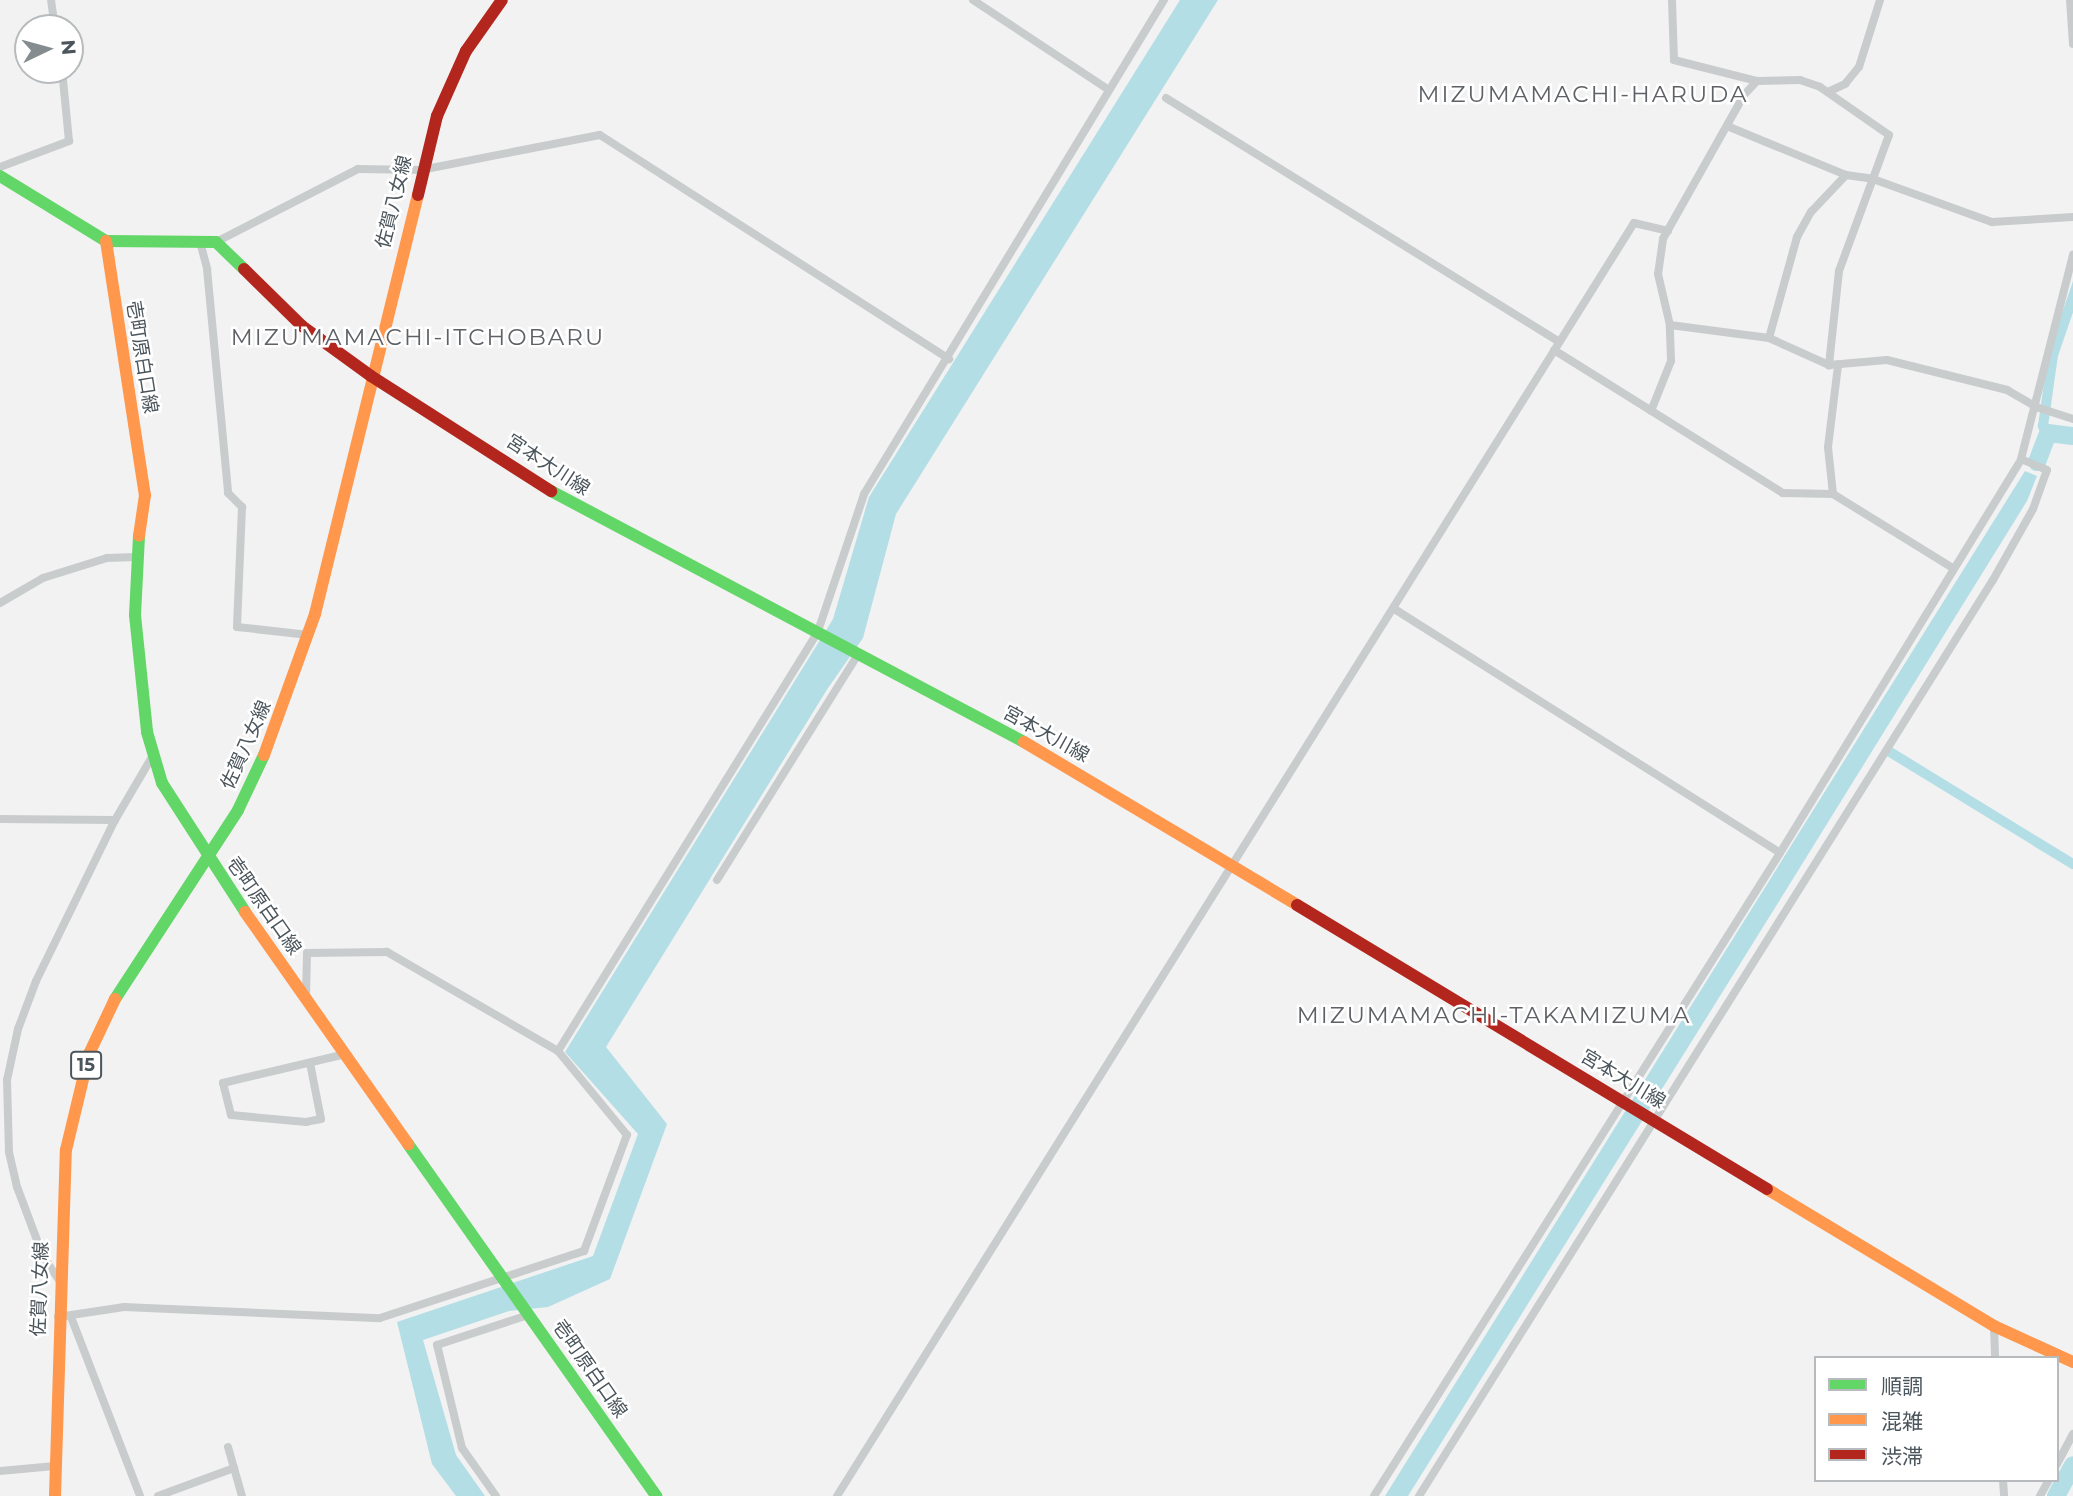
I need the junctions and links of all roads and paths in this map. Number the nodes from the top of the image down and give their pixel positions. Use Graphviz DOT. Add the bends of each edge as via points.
graph roads {
  1 [pos="502,0"];
  2 [pos="973,0"];
  3 [pos="1164,0"];
  4 [pos="1672,0"];
  5 [pos="1880,0"];
  6 [pos="2070,0"];
  7 [pos="2073,44"];
  8 [pos="1757,81"];
  9 [pos="63,84"];
  10 [pos="1107,88"];
  11 [pos="1830,91"];
  12 [pos="1166,98"];
  13 [pos="1727,127"];
  14 [pos="0,167"];
  15 [pos="421,170"];
  16 [pos="1846,175"];
  17 [pos="0,176"];
  18 [pos="1873,179"];
  19 [pos="2073,218"];
  20 [pos="1668,231"];
  21 [pos="106,241"];
  22 [pos="200,242"];
  23 [pos="216,242"];
  24 [pos="2073,255"];
  25 [pos="1670,325"];
  26 [pos="1769,338"];
  27 [pos="1559,342"];
  28 [pos="1554,351"];
  29 [pos="949,359"];
  30 [pos="1834,365"];
  31 [pos="371,376"];
  32 [pos="2038,408"];
  33 [pos="1651,411"];
  34 [pos="2073,419"];
  35 [pos="2021,459"];
  36 [pos="1833,494"];
  37 [pos="136,557"];
  38 [pos="1953,568"];
  39 [pos="0,603"];
  40 [pos="1396,610"];
  41 [pos="309,635"];
  42 [pos="820,635"];
  43 [pos="854,655"];
  44 [pos="152,757"];
  45 [pos="0,819"];
  46 [pos="115,820"];
  47 [pos="1780,853"];
  48 [pos="208,858"];
  49 [pos="1232,866"];
  50 [pos="716,880"];
  51 [pos="306,999"];
  52 [pos="558,1051"];
  53 [pos="346,1054"];
  54 [pos="310,1063"];
  55 [pos="1624,1101"];
  56 [pos="1650,1118"];
  57 [pos="0,1147"];
  58 [pos="9,1152"];
  59 [pos="59,1280"];
  60 [pos="504,1280"];
  61 [pos="526,1312"];
  62 [pos="64,1317"];
  63 [pos="1994,1326"];
  64 [pos="1994,1356"];
  65 [pos="2073,1362"];
  66 [pos="2073,1434"];
  67 [pos="229,1447"];
  68 [pos="2059,1460"];
  69 [pos="55,1466"];
  70 [pos="234,1468"];
  71 [pos="0,1471"];
  72 [pos="55,1496"];
  73 [pos="140,1496"];
  74 [pos="158,1496"];
  75 [pos="242,1496"];
  76 [pos="496,1496"];
  77 [pos="656,1496"];
  78 [pos="837,1496"];
  79 [pos="1374,1496"];
  80 [pos="1419,1496"];
  1 -- 15 [label="main road, 佐賀八女線 / 15" via="466,51 436,116"];
  2 -- 10 [label="street"];
  3 -- 10 [label="street"];
  4 -- 8 [label="street" via="1674,60"];
  5 -- 11 [label="street" via="1859,67 1845,84"];
  6 -- 7 [label="street"];
  8 -- 11 [label="street" via="1800,80"];
  8 -- 13 [label="street"];
  9 -- 14 [label="street" via="69,141"];
  10 -- 29 [label="street"];
  11 -- 18 [label="street" via="1889,135"];
  12 -- 27 [label="street"];
  13 -- 16 [label="street"];
  13 -- 20 [label="street"];
  15 -- 23 [label="street" via="358,169"];
  15 -- 29 [label="street" via="600,135"];
  15 -- 31 [label="main road, 佐賀八女線 / 15"];
  16 -- 18 [label="street"];
  16 -- 26 [label="street" via="1811,212 1797,237"];
  17 -- 21 [label="main road"];
  18 -- 19 [label="street" via="1992,222"];
  18 -- 30 [label="street" via="1839,271"];
  20 -- 25 [label="street" via="1658,274"];
  20 -- 27 [label="street" via="1634,223"];
  21 -- 22 [label="main road"];
  21 -- 37 [label="main road, 壱町原白口線" via="145,495"];
  22 -- 23 [label="main road"];
  22 -- 41 [label="street" via="207,269 228,493 242,507 237,627"];
  23 -- 31 [label="main road, 宮本大川線" via="302,326"];
  24 -- 32 [label="street"];
  25 -- 26 [label="street"];
  25 -- 33 [label="street" via="1671,361"];
  26 -- 30 [label="street"];
  27 -- 28 [label="street"];
  28 -- 33 [label="street"];
  28 -- 40 [label="street"];
  29 -- 42 [label="street" via="864,494"];
  30 -- 32 [label="street" via="1887,360 2007,390"];
  30 -- 36 [label="street" via="1828,447"];
  31 -- 41 [label="main road, 佐賀八女線 / 15"];
  31 -- 42 [label="main road, 宮本大川線" via="589,514"];
  32 -- 34 [label="street"];
  32 -- 35 [label="street"];
  33 -- 36 [label="street" via="1783,493"];
  35 -- 38 [label="street"];
  35 -- 56 [label="street" via="2047,470 2033,509 1987,590"];
  36 -- 38 [label="street"];
  37 -- 39 [label="street" via="107,558 43,578"];
  37 -- 44 [label="main road, 壱町原白口線" via="135,615"];
  38 -- 47 [label="street"];
  40 -- 47 [label="street"];
  40 -- 49 [label="street"];
  41 -- 48 [label="main road, 佐賀八女線 / 15" via="278,726 238,810"];
  42 -- 43 [label="main road, 宮本大川線"];
  42 -- 52 [label="street"];
  43 -- 49 [label="main road, 宮本大川線" via="1036,748"];
  43 -- 50 [label="street"];
  44 -- 46 [label="street"];
  44 -- 48 [label="main road, 壱町原白口線" via="162,783"];
  45 -- 46 [label="street"];
  46 -- 58 [label="street" via="49,953 18,1029 7,1080"];
  47 -- 55 [label="street"];
  48 -- 51 [label="main road, 壱町原白口線"];
  48 -- 59 [label="main road, 佐賀八女線 / 15" via="118,993 89,1054 66,1150"];
  49 -- 55 [label="main road, 宮本大川線"];
  49 -- 78 [label="street"];
  51 -- 52 [label="street" via="307,953 387,953"];
  51 -- 53 [label="main road, 壱町原白口線"];
  52 -- 60 [label="street" via="627,1135 584,1251"];
  53 -- 54 [label="street"];
  53 -- 60 [label="main road, 壱町原白口線"];
  54 -- 54 [label="street" via="223,1083 231,1115 306,1122 321,1119"];
  55 -- 56 [label="main road, 宮本大川線"];
  55 -- 79 [label="street"];
  56 -- 63 [label="main road, 宮本大川線"];
  56 -- 80 [label="street"];
  57 -- 58 [label="street"];
  58 -- 59 [label="street" via="36,1239"];
  59 -- 62 [label="main road, 佐賀八女線 / 15"];
  60 -- 61 [label="main road, 壱町原白口線"];
  60 -- 62 [label="street" via="380,1318 124,1307"];
  61 -- 76 [label="street" via="437,1345 462,1448"];
  61 -- 77 [label="main road, 壱町原白口線"];
  62 -- 69 [label="main road, 佐賀八女線 / 15"];
  62 -- 73 [label="street"];
  63 -- 64 [label="street"];
  63 -- 65 [label="main road, 宮本大川線"];
  66 -- 68 [label="street"];
  67 -- 70 [label="street"];
  69 -- 71 [label="street"];
  69 -- 72 [label="main road, 佐賀八女線 / 15"];
  70 -- 74 [label="street"];
  70 -- 75 [label="street"];
}
